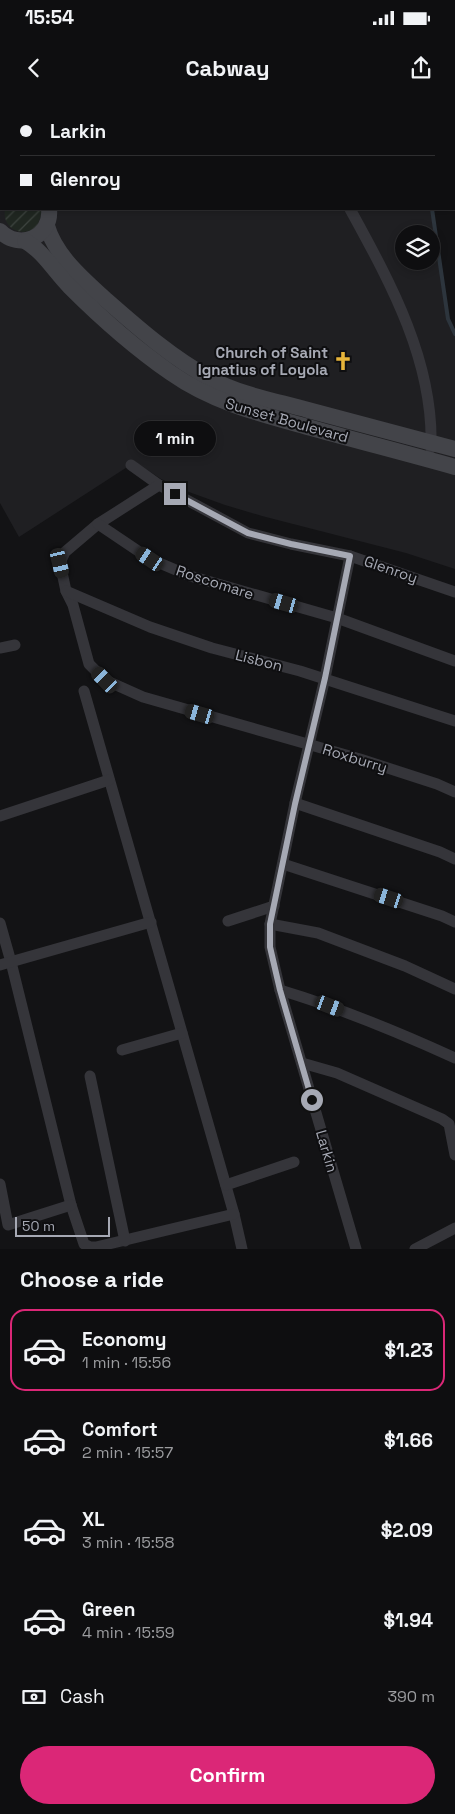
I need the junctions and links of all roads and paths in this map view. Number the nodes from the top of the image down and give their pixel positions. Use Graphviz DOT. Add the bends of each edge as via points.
graph roads {
  1 [pos="49,210"];
  2 [pos="351,210"];
  3 [pos="47,226"];
  4 [pos="0,230"];
  5 [pos="25,241"];
  6 [pos="431,442"];
  7 [pos="455,449"];
  8 [pos="431,460"];
  9 [pos="131,465"];
  10 [pos="455,467"];
  11 [pos="159,485"];
  12 [pos="98,524"];
  13 [pos="350,556"];
  14 [pos="66,591"];
  15 [pos="455,592"];
  16 [pos="337,618"];
  17 [pos="15,645"];
  18 [pos="0,648"];
  19 [pos="455,661"];
  20 [pos="325,678"];
  21 [pos="84,691"];
  22 [pos="455,721"];
  23 [pos="308,744"];
  24 [pos="109,780"];
  25 [pos="455,792"];
  26 [pos="295,804"];
  27 [pos="0,816"];
  28 [pos="455,859"];
  29 [pos="283,864"];
  30 [pos="274,906"];
  31 [pos="228,921"];
  32 [pos="150,922"];
  33 [pos="455,922"];
  34 [pos="0,923"];
  35 [pos="270,924"];
  36 [pos="6,963"];
  37 [pos="455,989"];
  38 [pos="280,990"];
  39 [pos="182,1033"];
  40 [pos="122,1050"];
  41 [pos="455,1058"];
  42 [pos="302,1064"];
  43 [pos="90,1076"];
  44 [pos="455,1155"];
  45 [pos="294,1162"];
  46 [pos="0,1184"];
  47 [pos="226,1185"];
  48 [pos="71,1205"];
  49 [pos="234,1214"];
  50 [pos="455,1228"];
  51 [pos="125,1241"];
  52 [pos="242,1249"];
  53 [pos="356,1249"];
  54 [pos="414,1249"];
  1 -- 3 [label="main road"];
  2 -- 6 [label="street" via="377,258 412,335 428,403"];
  3 -- 5 [label="main road" via="38,236"];
  3 -- 6 [label="main road, Sunset Boulevard" via="56,246 90,286 179,360 212,380 250,395"];
  4 -- 5 [label="main road, Sunset Boulevard" via="12,240"];
  5 -- 8 [label="main road, Sunset Boulevard" via="36,247 58,276 140,350 206,395 244,410"];
  6 -- 7 [label="main road, Sunset Boulevard"];
  6 -- 8 [label="street"];
  8 -- 10 [label="main road, Sunset Boulevard"];
  9 -- 11 [label="street, Glenroy"];
  11 -- 12 [label="street"];
  11 -- 13 [label="street, Glenroy" via="248,533"];
  12 -- 14 [label="street" via="65,552 60,563"];
  12 -- 16 [label="street, Roscomare" via="150,559 190,576"];
  13 -- 15 [label="street, Glenroy"];
  13 -- 16 [label="street, Larkin"];
  14 -- 20 [label="street, Lisbon" via="158,630"];
  14 -- 23 [label="street, Roxburry" via="89,664 105,680 143,697"];
  16 -- 19 [label="street, Roscomare"];
  16 -- 20 [label="street, Larkin"];
  17 -- 18 [label="street"];
  20 -- 22 [label="street, Lisbon"];
  20 -- 23 [label="street, Larkin"];
  21 -- 24 [label="street"];
  23 -- 25 [label="street, Roxburry"];
  23 -- 26 [label="street, Larkin"];
  24 -- 27 [label="street"];
  24 -- 32 [label="street"];
  26 -- 28 [label="street"];
  26 -- 29 [label="street, Larkin"];
  29 -- 30 [label="street, Larkin"];
  29 -- 33 [label="street"];
  30 -- 31 [label="street"];
  30 -- 35 [label="street, Larkin"];
  32 -- 36 [label="street"];
  32 -- 39 [label="street"];
  34 -- 36 [label="street"];
  35 -- 37 [label="street" via="318,933"];
  35 -- 38 [label="street, Larkin" via="270,947"];
  36 -- 48 [label="street"];
  38 -- 41 [label="street" via="312,999"];
  38 -- 42 [label="street, Larkin"];
  39 -- 40 [label="street"];
  39 -- 47 [label="street"];
  42 -- 44 [label="street" via="337,1073 442,1119 450,1124"];
  42 -- 53 [label="street, Larkin"];
  43 -- 51 [label="street"];
  45 -- 47 [label="street"];
  46 -- 48 [label="street" via="8,1225"];
  47 -- 49 [label="street"];
  48 -- 51 [label="street" via="84,1244 96,1247"];
  49 -- 51 [label="street"];
  49 -- 52 [label="street"];
  50 -- 54 [label="street"];
}
